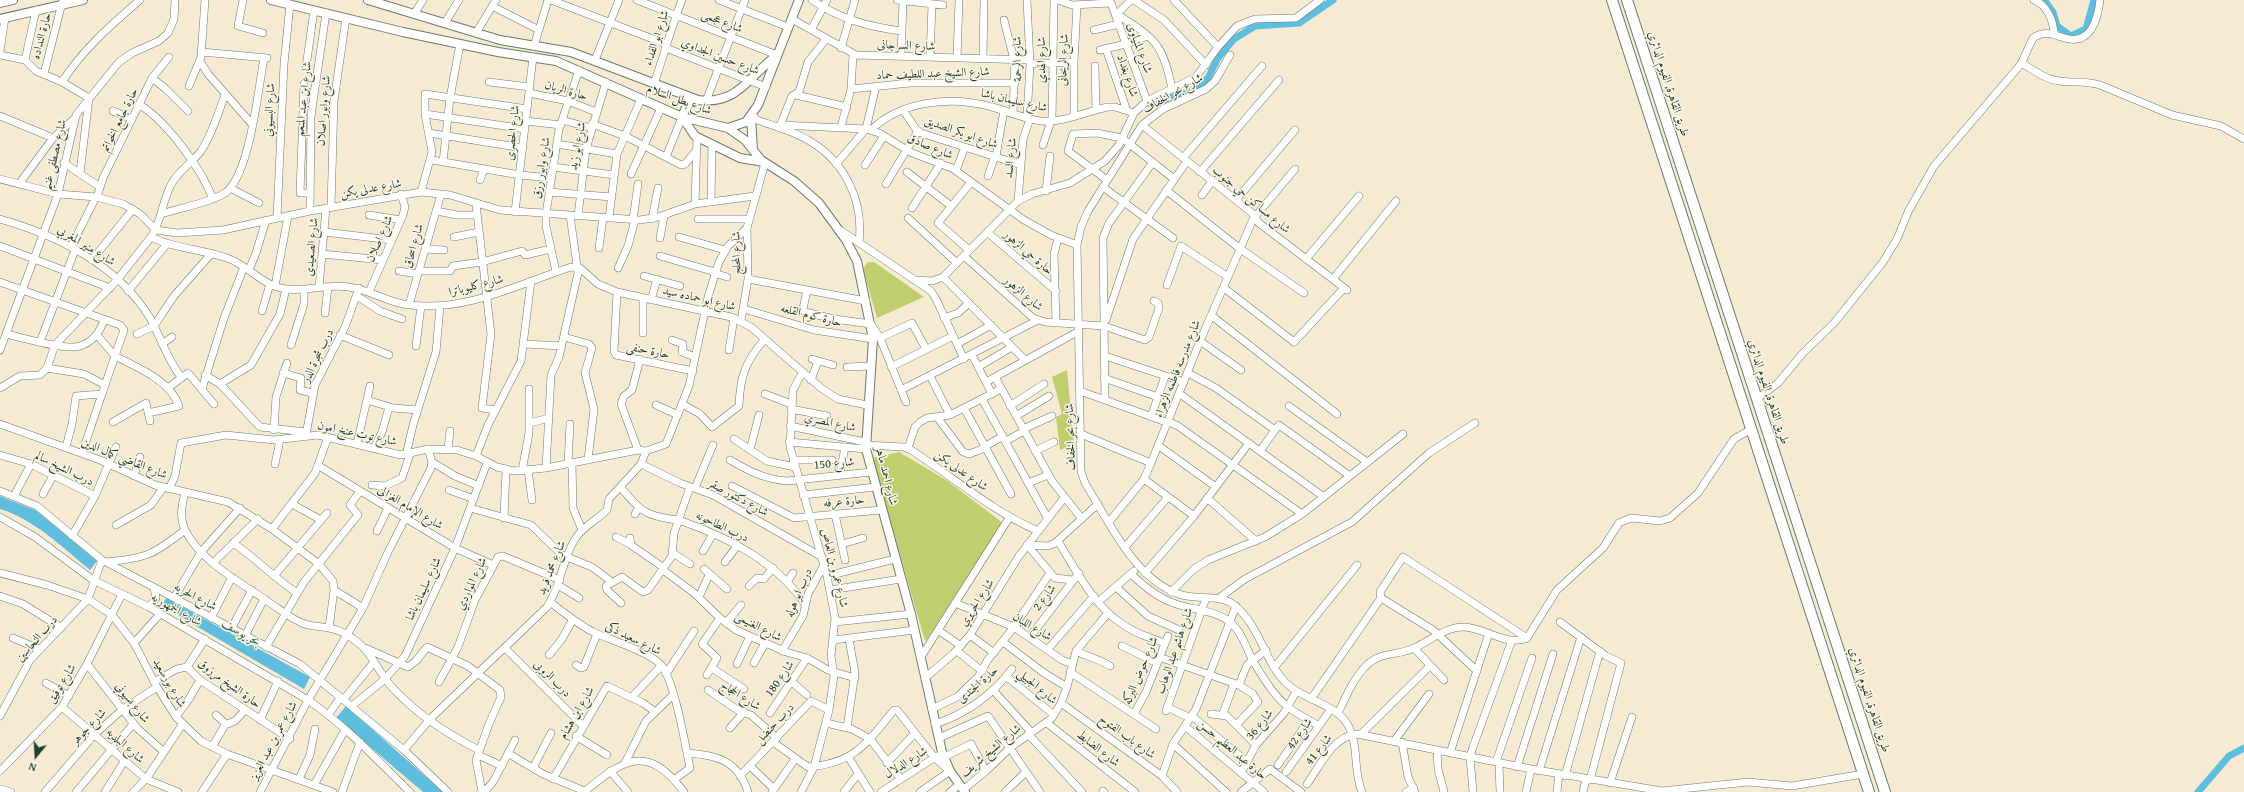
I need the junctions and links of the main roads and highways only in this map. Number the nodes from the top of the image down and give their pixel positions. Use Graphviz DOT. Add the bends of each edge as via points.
graph roads {
  1 [pos="12,0"];
  2 [pos="83,0"];
  3 [pos="271,0"];
  4 [pos="368,0"];
  5 [pos="799,0"];
  6 [pos="1612,0"];
  7 [pos="1627,0"];
  8 [pos="385,2"];
  9 [pos="0,3"];
  10 [pos="292,3"];
  11 [pos="3,18"];
  12 [pos="500,40"];
  13 [pos="498,52"];
  14 [pos="777,55"];
  15 [pos="690,98"];
  16 [pos="752,116"];
  17 [pos="682,117"];
  18 [pos="728,128"];
  19 [pos="753,150"];
  20 [pos="765,163"];
  21 [pos="1789,497"];
  22 [pos="1774,502"];
  23 [pos="962,789"];
  24 [pos="1869,792"];
  25 [pos="1885,792"];
  1 -- 9 [label="main road"];
  2 -- 11 [label="main road"];
  3 -- 10 [label="main road, شارع بطل السلام"];
  4 -- 8 [label="main road, شارع بطل السلام"];
  5 -- 14 [label="main road"];
  6 -- 22 [label="highway"];
  7 -- 21 [label="highway, طريق القاهرة, الفيوم الدائري"];
  8 -- 12 [label="main road, شارع بطل السلام" via="414,14"];
  10 -- 13 [label="main road, شارع بطل السلام" via="346,18"];
  12 -- 13 [label="main road"];
  12 -- 15 [label="main road, شارع بطل السلام" via="571,52"];
  13 -- 17 [label="main road, شارع بطل السلام" via="556,61"];
  14 -- 15 [label="main road, شارع بطل السلام" via="750,81 728,97 706,101"];
  14 -- 16 [label="main road"];
  15 -- 17 [label="main road"];
  16 -- 18 [label="main road" via="740,126"];
  16 -- 19 [label="main road"];
  17 -- 18 [label="main road, شارع بطل السلام"];
  17 -- 20 [label="main road" via="692,134 697,137 740,158"];
  18 -- 19 [label="main road, شارع احمد ماهر" via="740,135"];
  19 -- 20 [label="main road, شارع احمد ماهر"];
  20 -- 23 [label="main road, شارع احمد ماهر" via="807,191 840,230 857,261 876,339 867,405 866,445 871,472 911,614 943,755"];
  21 -- 22 [label="highway"];
  21 -- 25 [label="highway, طريق القاهرة, الفيوم الدائري"];
  22 -- 24 [label="highway"];
}
